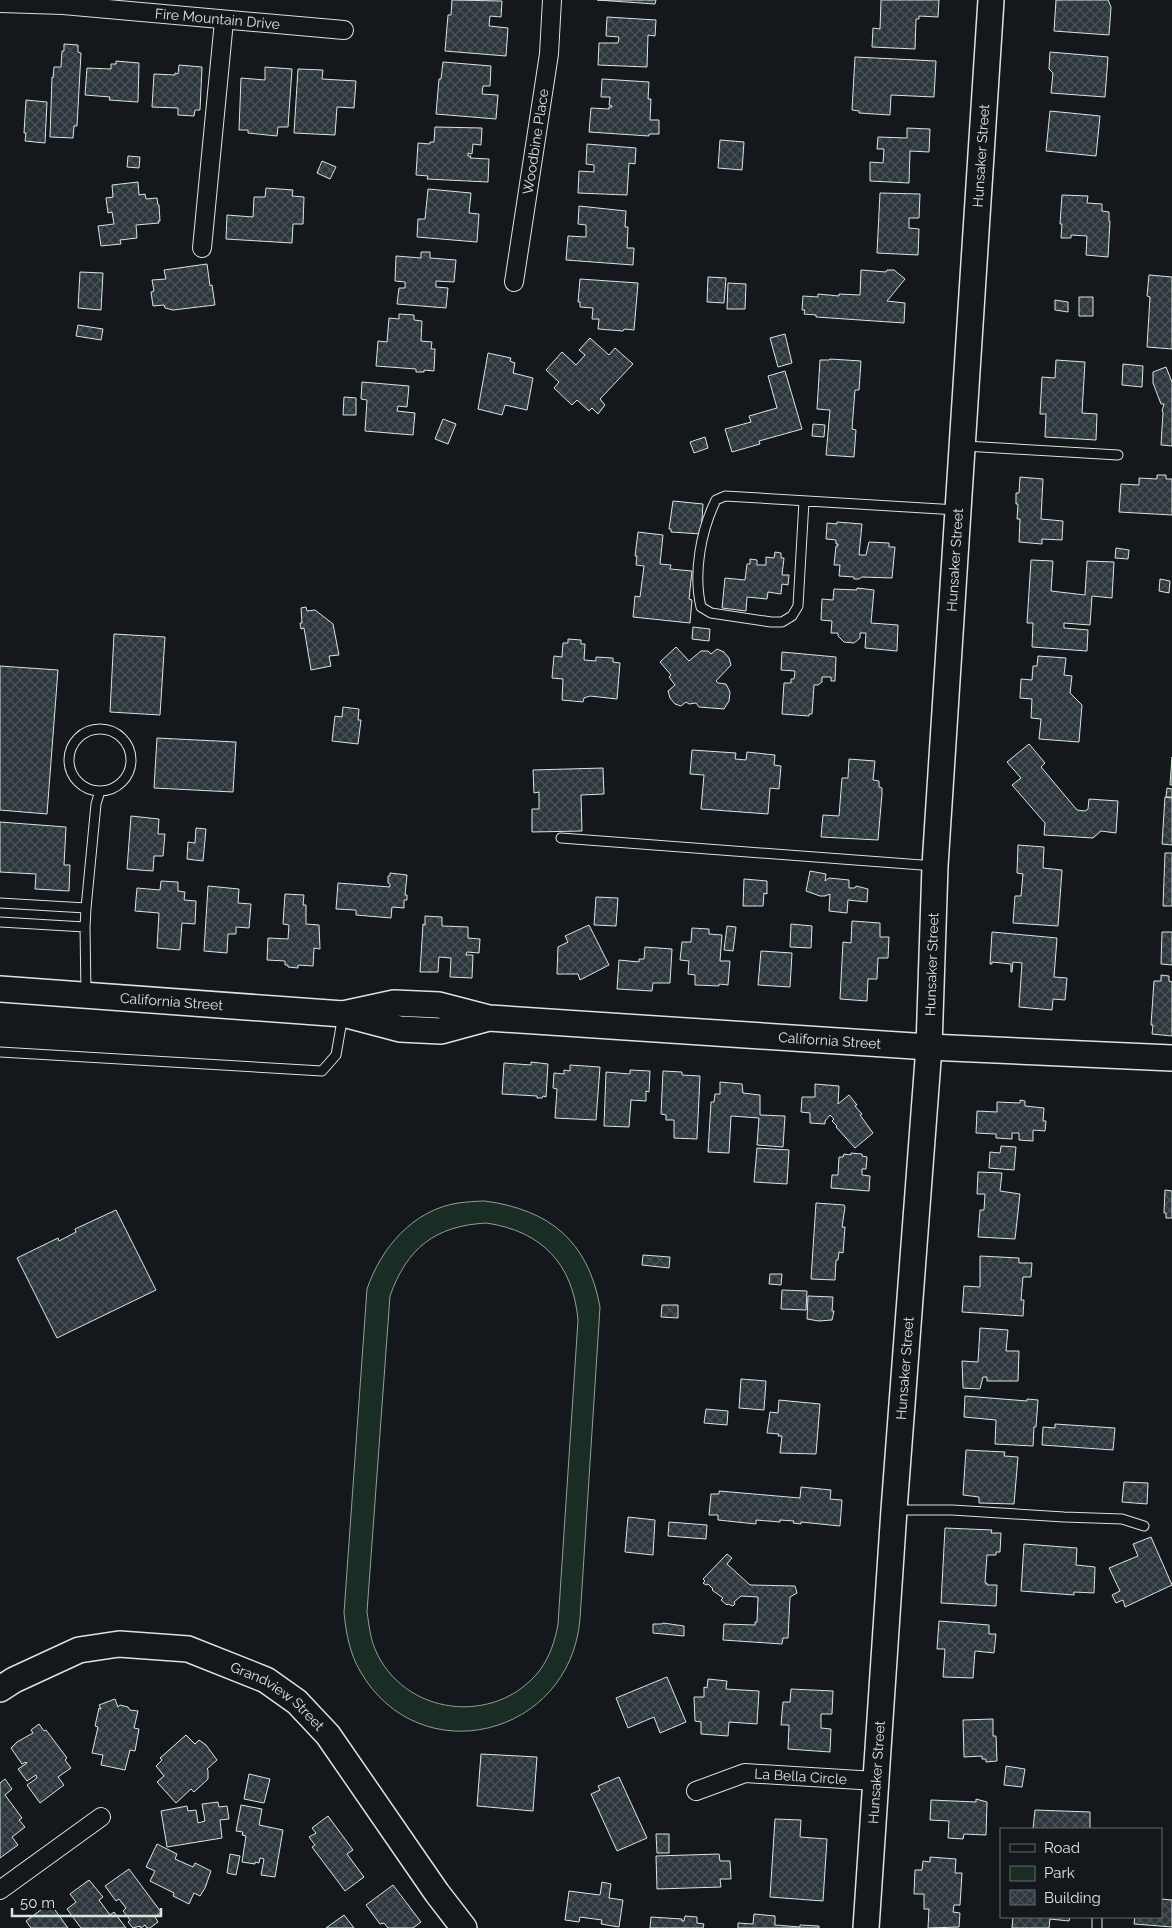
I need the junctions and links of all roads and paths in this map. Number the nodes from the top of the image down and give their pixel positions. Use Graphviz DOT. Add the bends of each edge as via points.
graph roads {
  1 [pos="552,0"];
  2 [pos="991,0"];
  3 [pos="0,3"];
  4 [pos="224,21"];
  5 [pos="344,30"];
  6 [pos="202,248"];
  7 [pos="514,282"];
  8 [pos="962,446"];
  9 [pos="1118,455"];
  10 [pos="804,501"];
  11 [pos="958,510"];
  12 [pos="100,791"];
  13 [pos="561,838"];
  14 [pos="934,866"];
  15 [pos="0,903"];
  16 [pos="86,908"];
  17 [pos="0,922"];
  18 [pos="85,927"];
  19 [pos="0,989"];
  20 [pos="86,994"];
  21 [pos="343,1014"];
  22 [pos="929,1048"];
  23 [pos="0,1052"];
  24 [pos="1172,1058"];
  25 [pos="894,1510"];
  26 [pos="1144,1526"];
  27 [pos="0,1689"];
  28 [pos="876,1781"];
  29 [pos="696,1791"];
  30 [pos="101,1817"];
  31 [pos="0,1890"];
  32 [pos="464,1928"];
  33 [pos="866,1928"];
  1 -- 7 [label="street, Woodbine Place" via="549,54"];
  2 -- 8 [label="main road, Hunsaker Street"];
  3 -- 4 [label="street, Fire Mountain Drive" via="63,5"];
  4 -- 5 [label="street, Fire Mountain Drive"];
  4 -- 6 [label="street"];
  8 -- 9 [label="lane"];
  8 -- 11 [label="main road, Hunsaker Street"];
  10 -- 10 [label="lane" via="725,496 716,500 701,548 698,580 701,607 711,613 761,621 782,622 792,616 798,606"];
  10 -- 11 [label="lane"];
  11 -- 14 [label="main road, Hunsaker Street"];
  12 -- 12 [label="lane" via="124,781 132,757 123,738 114,732 94,729 76,739 69,759 74,778 90,790"];
  12 -- 16 [label="lane"];
  13 -- 14 [label="lane"];
  14 -- 22 [label="main road, Hunsaker Street"];
  15 -- 16 [label="lane"];
  16 -- 18 [label="lane"];
  17 -- 18 [label="lane"];
  18 -- 20 [label="lane"];
  19 -- 20 [label="main road, California Street"];
  20 -- 21 [label="main road, California Street"];
  21 -- 22 [label="main road, California Street" via="394,1003 439,1005 489,1018"];
  21 -- 23 [label="lane" via="336,1055 322,1071"];
  22 -- 24 [label="main road, California Street"];
  22 -- 25 [label="main road, Hunsaker Street"];
  25 -- 26 [label="lane" via="1122,1519"];
  25 -- 28 [label="main road, Hunsaker Street"];
  27 -- 32 [label="main road, Grandview Street" via="79,1650 119,1644 188,1649 266,1680 297,1702 328,1735"];
  28 -- 29 [label="street, La Bella Circle" via="745,1773"];
  28 -- 33 [label="main road, Hunsaker Street"];
  30 -- 31 [label="street"];
}
